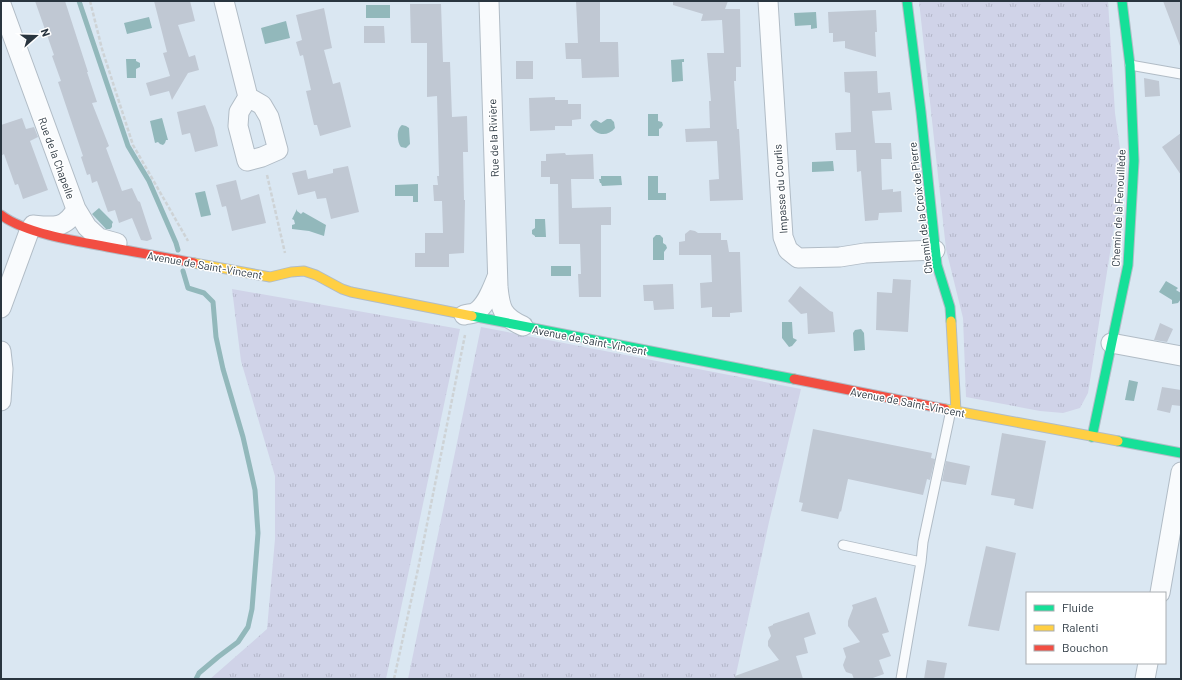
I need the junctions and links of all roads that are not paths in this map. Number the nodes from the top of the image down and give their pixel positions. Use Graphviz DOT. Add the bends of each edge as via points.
graph roads {
  1 [pos="224,1"];
  2 [pos="489,1"];
  3 [pos="768,1"];
  4 [pos="907,1"];
  5 [pos="1122,1"];
  6 [pos="1,4"];
  7 [pos="1130,65"];
  8 [pos="1181,74"];
  9 [pos="248,97"];
  10 [pos="76,209"];
  11 [pos="3,216"];
  12 [pos="30,229"];
  13 [pos="935,250"];
  14 [pos="168,259"];
  15 [pos="498,276"];
  16 [pos="1,308"];
  17 [pos="466,315"];
  18 [pos="524,327"];
  19 [pos="1111,343"];
  20 [pos="1,351"];
  21 [pos="1181,356"];
  22 [pos="1,401"];
  23 [pos="953,411"];
  24 [pos="1092,437"];
  25 [pos="1181,453"];
  26 [pos="1181,472"];
  27 [pos="843,545"];
  28 [pos="921,562"];
  29 [pos="1160,592"];
  30 [pos="1148,664"];
  31 [pos="901,679"];
  32 [pos="1145,679"];
  1 -- 9 [label="street"];
  2 -- 15 [label="street, Rue de la Rivière"];
  3 -- 13 [label="street, Impasse du Courlis" via="783,237 788,250 798,258"];
  4 -- 13 [label="street, Chemin de la Croix de Pierre"];
  5 -- 7 [label="street, Chemin de la Fenouillède"];
  6 -- 10 [label="street, Rue de la Chapelle"];
  7 -- 8 [label="lane"];
  7 -- 19 [label="street, Chemin de la Fenouillède" via="1134,161 1128,264"];
  9 -- 9 [label="street" via="239,112 238,126 247,160 278,150 269,117 262,105"];
  10 -- 11 [label="street, Avenue de Saint-Vincent" via="62,225 52,227 32,225"];
  10 -- 14 [label="street, Rue de la Chapelle" via="99,238 153,251"];
  11 -- 12 [label="street, Avenue de Saint-Vincent"];
  12 -- 14 [label="street, Avenue de Saint-Vincent" via="71,240"];
  12 -- 16 [label="street"];
  13 -- 23 [label="street, Chemin de la Croix de Pierre" via="950,307"];
  14 -- 17 [label="street, Avenue de Saint-Vincent" via="270,277 289,272 312,273 343,290"];
  15 -- 17 [label="street, Rue de la Rivière" via="483,305 474,313"];
  15 -- 18 [label="street, Rue de la Rivière" via="499,300 503,313 512,322"];
  17 -- 18 [label="street, Avenue de Saint-Vincent"];
  18 -- 23 [label="street, Avenue de Saint-Vincent"];
  19 -- 21 [label="street"];
  19 -- 24 [label="street, Chemin de la Fenouillède"];
  20 -- 22 [label="street"];
  23 -- 24 [label="street, Avenue de Saint-Vincent"];
  23 -- 28 [label="lane" via="923,542"];
  24 -- 25 [label="street, Avenue de Saint-Vincent"];
  26 -- 29 [label="street"];
  27 -- 28 [label="lane"];
  28 -- 31 [label="lane"];
  30 -- 32 [label="street"];
}
